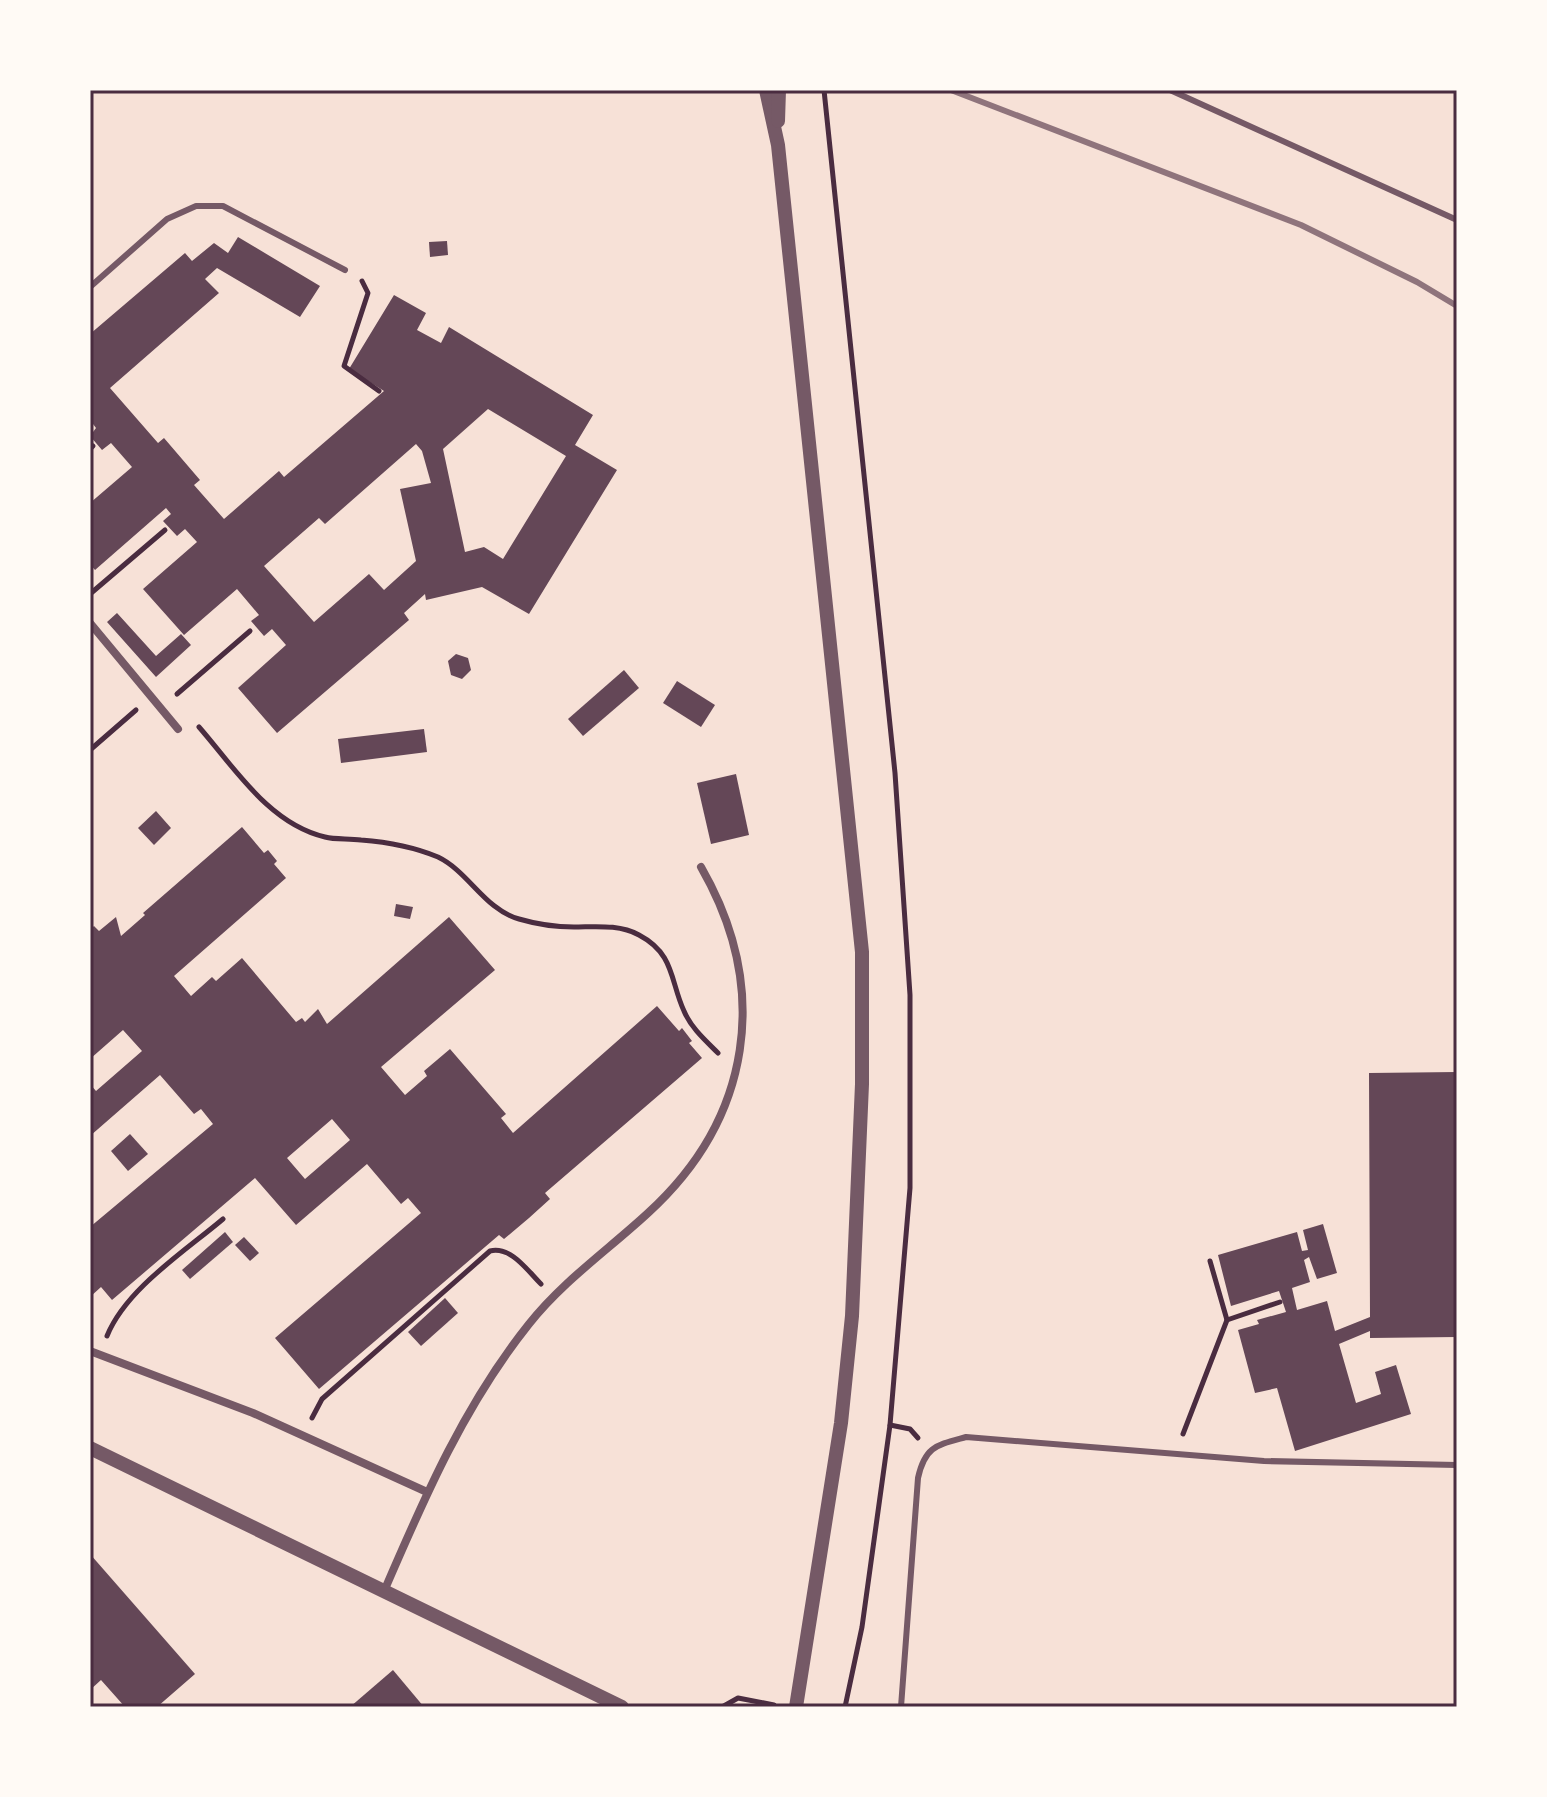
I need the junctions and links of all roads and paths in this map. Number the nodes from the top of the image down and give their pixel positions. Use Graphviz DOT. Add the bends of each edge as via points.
graph roads {
  1 [pos="766,90"];
  2 [pos="779,90"];
  3 [pos="824,90"];
  4 [pos="1170,90"];
  5 [pos="828,132"];
  6 [pos="778,145"];
  7 [pos="1457,220"];
  8 [pos="345,270"];
  9 [pos="90,287"];
  10 [pos="379,391"];
  11 [pos="165,530"];
  12 [pos="90,594"];
  13 [pos="90,623"];
  14 [pos="250,631"];
  15 [pos="152,697"];
  16 [pos="161,708"];
  17 [pos="178,729"];
  18 [pos="90,750"];
  19 [pos="701,867"];
  20 [pos="735,1072"];
  21 [pos="223,1219"];
  22 [pos="1210,1261"];
  23 [pos="553,1296"];
  24 [pos="1280,1302"];
  25 [pos="1227,1320"];
  26 [pos="90,1351"];
  27 [pos="100,1355"];
  28 [pos="890,1425"];
  29 [pos="910,1429"];
  30 [pos="303,1436"];
  31 [pos="90,1448"];
  32 [pos="1175,1454"];
  33 [pos="1457,1465"];
  34 [pos="427,1492"];
  35 [pos="385,1589"];
  36 [pos="622,1707"];
  37 [pos="722,1707"];
  38 [pos="787,1707"];
  39 [pos="796,1707"];
  40 [pos="901,1707"];
  1 -- 6 [label="street"];
  2 -- 6 [label="street"];
  3 -- 5 [label="path"];
  4 -- 7 [label="lane"];
  6 -- 39 [label="street" via="862,952 852,1316"];
  8 -- 9 [label="lane" via="223,206 196,206 167,219"];
  8 -- 10 [label="path" via="361,278 368,293 344,366"];
  11 -- 12 [label="path"];
  13 -- 15 [label="street"];
  14 -- 16 [label="path"];
  15 -- 16 [label="street"];
  15 -- 18 [label="path"];
  16 -- 17 [label="street"];
  17 -- 20 [label="path" via="198,726 269,806 298,829 327,838 407,847 440,858 490,903 514,917 637,934 668,963 683,1011"];
  19 -- 20 [label="street" via="738,959 741,1042"];
  20 -- 23 [label="street" via="709,1142 675,1185"];
  21 -- 27 [label="path" via="130,1298 113,1321"];
  22 -- 25 [label="path"];
  23 -- 30 [label="path" via="508,1252 490,1251 322,1399"];
  23 -- 34 [label="street" via="484,1386"];
  24 -- 25 [label="path"];
  25 -- 32 [label="path"];
  26 -- 27 [label="street"];
  27 -- 30 [label="street"];
  28 -- 29 [label="path"];
  30 -- 34 [label="street"];
  31 -- 35 [label="street"];
  32 -- 33 [label="lane"];
  32 -- 40 [label="lane" via="966,1437 930,1450 918,1478"];
  34 -- 35 [label="street"];
  35 -- 36 [label="street"];
  37 -- 38 [label="path" via="738,1698"];
}
